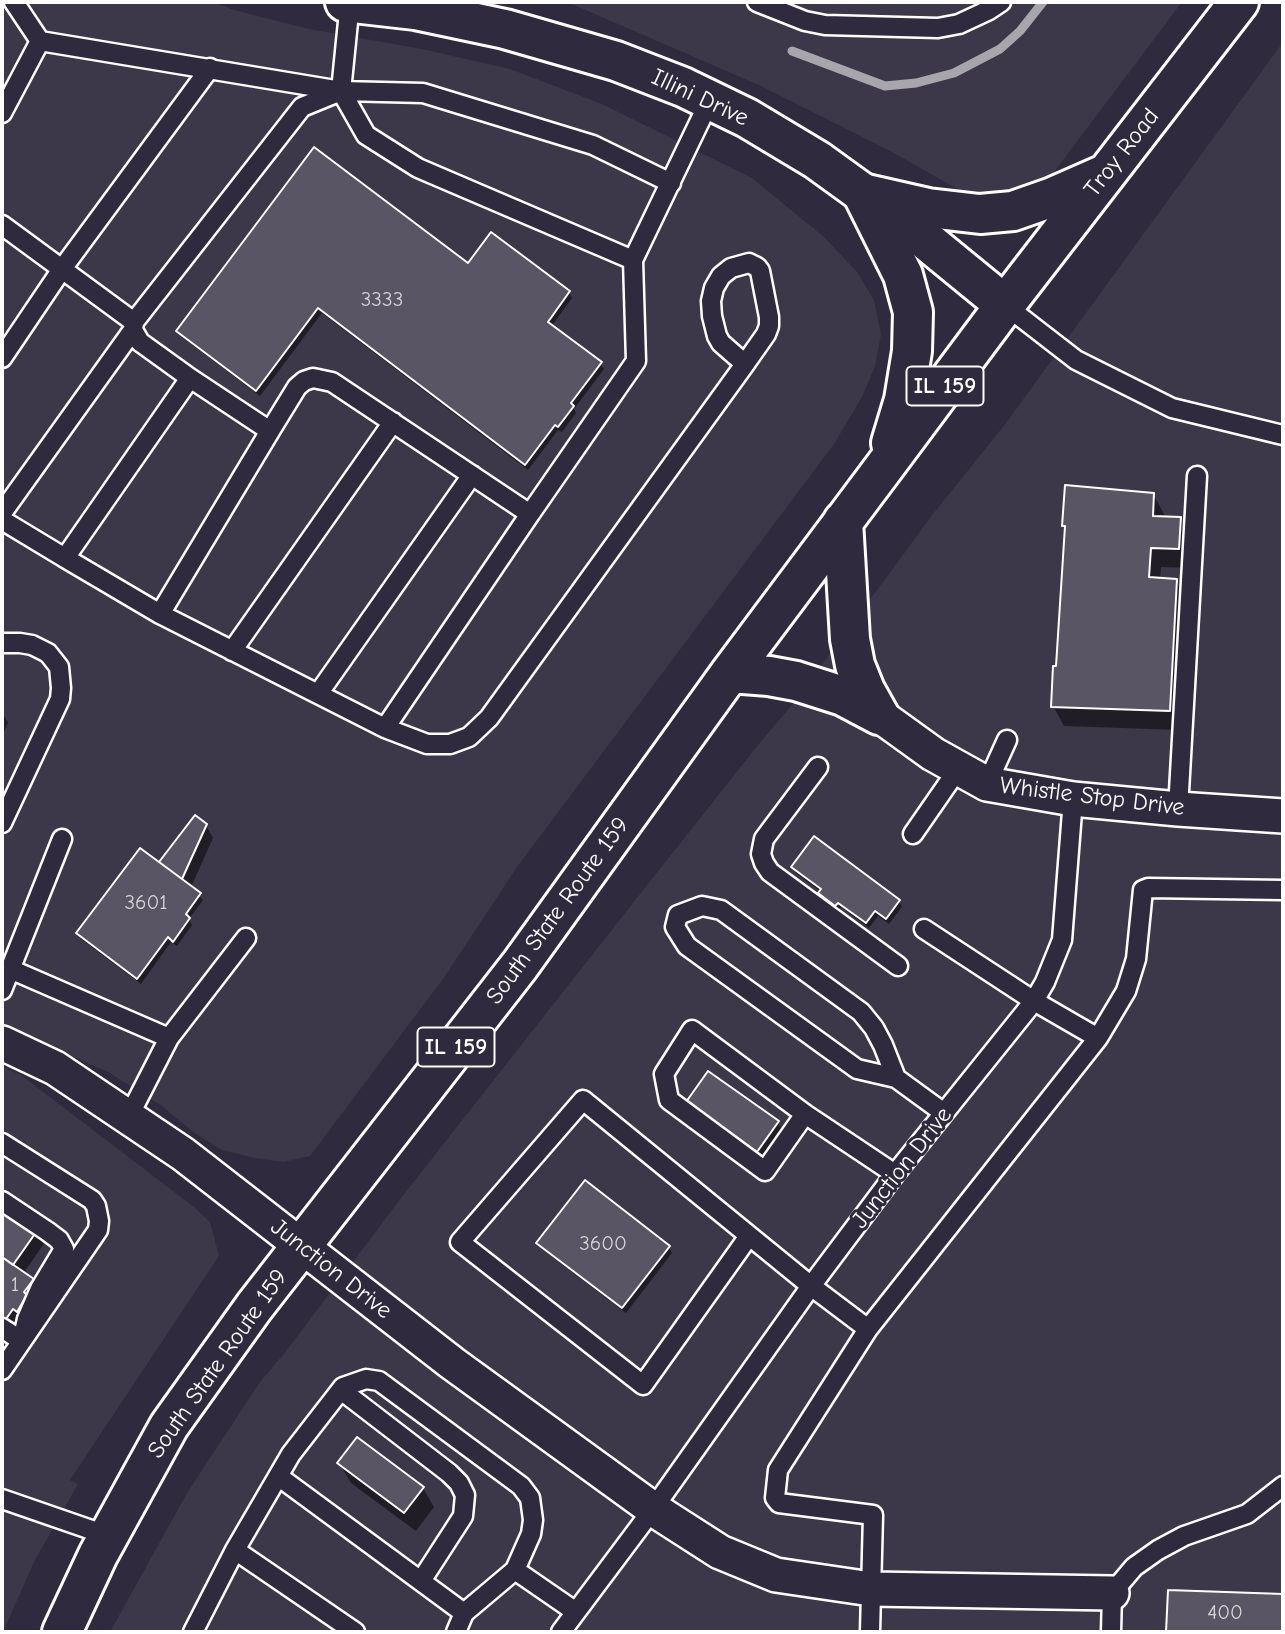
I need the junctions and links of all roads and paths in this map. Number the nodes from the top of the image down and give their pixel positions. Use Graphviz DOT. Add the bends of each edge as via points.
graph roads {
  1 [pos="14,2"];
  2 [pos="348,2"];
  3 [pos="757,2"];
  4 [pos="1001,2"];
  5 [pos="1238,2"];
  6 [pos="40,41"];
  7 [pos="210,68"];
  8 [pos="341,91"];
  9 [pos="710,100"];
  10 [pos="2,113"];
  11 [pos="1106,174"];
  12 [pos="671,183"];
  13 [pos="862,192"];
  14 [pos="2,225"];
  15 [pos="634,260"];
  16 [pos="62,269"];
  17 [pos="1005,305"];
  18 [pos="133,326"];
  19 [pos="2,358"];
  20 [pos="745,364"];
  21 [pos="190,378"];
  22 [pos="393,422"];
  23 [pos="271,432"];
  24 [pos="1283,435"];
  25 [pos="885,466"];
  26 [pos="471,475"];
  27 [pos="1197,476"];
  28 [pos="2,513"];
  29 [pos="530,514"];
  30 [pos="2,520"];
  31 [pos="843,522"];
  32 [pos="65,558"];
  33 [pos="160,614"];
  34 [pos="2,643"];
  35 [pos="232,650"];
  36 [pos="730,673"];
  37 [pos="318,694"];
  38 [pos="879,715"];
  39 [pos="385,728"];
  40 [pos="1007,740"];
  41 [pos="818,767"];
  42 [pos="958,769"];
  43 [pos="988,784"];
  44 [pos="1073,799"];
  45 [pos="1178,809"];
  46 [pos="1283,816"];
  47 [pos="2,823"];
  48 [pos="913,834"];
  49 [pos="62,839"];
  50 [pos="1283,890"];
  51 [pos="924,929"];
  52 [pos="246,938"];
  53 [pos="898,966"];
  54 [pos="10,969"];
  55 [pos="2,990"];
  56 [pos="1034,1001"];
  57 [pos="169,1038"];
  58 [pos="1098,1038"];
  59 [pos="2,1043"];
  60 [pos="896,1078"];
  61 [pos="944,1113"];
  62 [pos="805,1114"];
  63 [pos="128,1116"];
  64 [pos="2,1143"];
  65 [pos="895,1174"];
  66 [pos="2,1201"];
  67 [pos="749,1236"];
  68 [pos="301,1245"];
  69 [pos="811,1286"];
  70 [pos="2,1328"];
  71 [pos="868,1329"];
  72 [pos="7,1357"];
  73 [pos="341,1390"];
  74 [pos="278,1476"];
  75 [pos="1283,1486"];
  76 [pos="2,1499"];
  77 [pos="653,1508"];
  78 [pos="109,1536"];
  79 [pos="235,1550"];
  80 [pos="515,1570"];
  81 [pos="421,1581"];
  82 [pos="871,1589"];
  83 [pos="1112,1593"];
  84 [pos="576,1612"];
  85 [pos="464,1613"];
  86 [pos="62,1632"];
  87 [pos="193,1632"];
  88 [pos="355,1632"];
  89 [pos="456,1632"];
  90 [pos="561,1632"];
  91 [pos="870,1632"];
  92 [pos="1111,1632"];
  1 -- 6 [label="lane"];
  2 -- 8 [label="lane"];
  2 -- 9 [label="main road, Illini Drive" via="505,29 616,61"];
  3 -- 4 [label="lane" via="825,25 938,28 959,24"];
  5 -- 11 [label="main road, Troy Road"];
  6 -- 7 [label="lane"];
  6 -- 10 [label="lane"];
  7 -- 8 [label="lane"];
  7 -- 16 [label="lane"];
  8 -- 12 [label="lane" via="423,93 593,145"];
  8 -- 15 [label="lane" via="366,135 418,168"];
  8 -- 18 [label="lane" via="302,107"];
  9 -- 12 [label="lane"];
  9 -- 13 [label="main road, Illini Drive" via="817,160"];
  11 -- 13 [label="main road" via="1013,211 980,214 928,208"];
  11 -- 17 [label="main road, Troy Road"];
  12 -- 15 [label="lane"];
  13 -- 17 [label="main road, Illini Drive"];
  13 -- 25 [label="main road" via="903,275 913,312 904,400"];
  14 -- 16 [label="lane"];
  15 -- 29 [label="lane" via="636,361"];
  16 -- 18 [label="lane"];
  16 -- 19 [label="lane"];
  17 -- 24 [label="lane" via="1076,360 1171,408"];
  17 -- 25 [label="main road, South State Route 159 / IL 159"];
  18 -- 21 [label="lane" via="140,342"];
  18 -- 28 [label="lane"];
  20 -- 20 [label="lane" via="769,326 760,271 749,263 721,275 711,301 717,336"];
  20 -- 39 [label="lane" via="484,726 468,737 439,745 413,741"];
  21 -- 23 [label="lane"];
  21 -- 32 [label="lane"];
  22 -- 23 [label="lane" via="332,382 313,378 298,387"];
  22 -- 26 [label="lane"];
  22 -- 35 [label="lane"];
  23 -- 33 [label="lane"];
  25 -- 31 [label="main road, South State Route 159 / IL 159"];
  26 -- 29 [label="lane"];
  26 -- 37 [label="lane"];
  27 -- 45 [label="lane"];
  29 -- 39 [label="lane"];
  30 -- 32 [label="lane"];
  31 -- 36 [label="main road, South State Route 159 / IL 159"];
  31 -- 38 [label="main road, Whistle Stop Drive" via="850,639 855,665"];
  32 -- 33 [label="lane"];
  33 -- 35 [label="lane"];
  34 -- 47 [label="lane" via="32,645 48,653 59,667 61,688"];
  35 -- 37 [label="lane"];
  36 -- 38 [label="main road, Whistle Stop Drive" via="796,681 843,696"];
  36 -- 68 [label="main road, South State Route 159 / IL 159" via="520,965"];
  37 -- 39 [label="lane"];
  38 -- 42 [label="street, Whistle Stop Drive"];
  40 -- 43 [label="lane"];
  41 -- 53 [label="lane" via="766,834 761,848 764,863"];
  42 -- 43 [label="street, Whistle Stop Drive"];
  42 -- 48 [label="lane"];
  43 -- 44 [label="street, Whistle Stop Drive"];
  44 -- 45 [label="street, Whistle Stop Drive"];
  44 -- 56 [label="lane, Junction Drive" via="1063,932"];
  45 -- 46 [label="street, Whistle Stop Drive"];
  49 -- 54 [label="lane"];
  50 -- 58 [label="lane" via="1143,890 1136,959 1126,991"];
  51 -- 56 [label="lane"];
  52 -- 57 [label="lane"];
  54 -- 55 [label="lane"];
  54 -- 57 [label="lane"];
  56 -- 58 [label="lane"];
  56 -- 61 [label="lane, Junction Drive"];
  57 -- 63 [label="lane"];
  58 -- 71 [label="lane"];
  59 -- 63 [label="street, Junction Drive" via="55,1068"];
  60 -- 60 [label="lane" via="874,1028 861,1012 721,910 702,906 678,915 675,927 687,946 857,1069"];
  60 -- 61 [label="lane"];
  61 -- 65 [label="lane, Junction Drive"];
  62 -- 62 [label="lane" via="692,1030 664,1074 669,1100 765,1171"];
  62 -- 65 [label="lane"];
  63 -- 68 [label="street, Junction Drive"];
  64 -- 72 [label="lane" via="92,1200 99,1213 97,1230"];
  65 -- 69 [label="lane, Junction Drive"];
  66 -- 72 [label="lane" via="59,1240 64,1249"];
  67 -- 67 [label="lane" via="583,1100 460,1242 643,1385"];
  67 -- 69 [label="lane"];
  68 -- 77 [label="street, Junction Drive" via="452,1363"];
  68 -- 78 [label="main road, South State Route 159 / IL 159" via="169,1426"];
  69 -- 71 [label="lane"];
  69 -- 77 [label="lane, Junction Drive"];
  70 -- 72 [label="lane"];
  71 -- 82 [label="lane" via="778,1470 775,1498 779,1503 873,1515"];
  73 -- 74 [label="lane"];
  73 -- 80 [label="lane" via="353,1382 379,1381 521,1486 530,1498 533,1520"];
  73 -- 81 [label="lane" via="449,1473 465,1495 463,1516"];
  74 -- 79 [label="lane"];
  74 -- 81 [label="lane"];
  75 -- 83 [label="lane" via="1247,1514 1157,1550 1134,1567"];
  76 -- 78 [label="lane"];
  77 -- 82 [label="street, Junction Drive" via="720,1552 776,1576"];
  77 -- 84 [label="lane, Junction Drive"];
  78 -- 86 [label="main road, South State Route 159 / IL 159"];
  79 -- 87 [label="lane"];
  79 -- 88 [label="lane"];
  80 -- 84 [label="lane"];
  80 -- 85 [label="lane"];
  81 -- 85 [label="lane"];
  82 -- 83 [label="street, Junction Drive"];
  82 -- 91 [label="lane"];
  83 -- 92 [label="lane"];
  84 -- 90 [label="lane, Junction Drive"];
  85 -- 89 [label="lane"];
}
